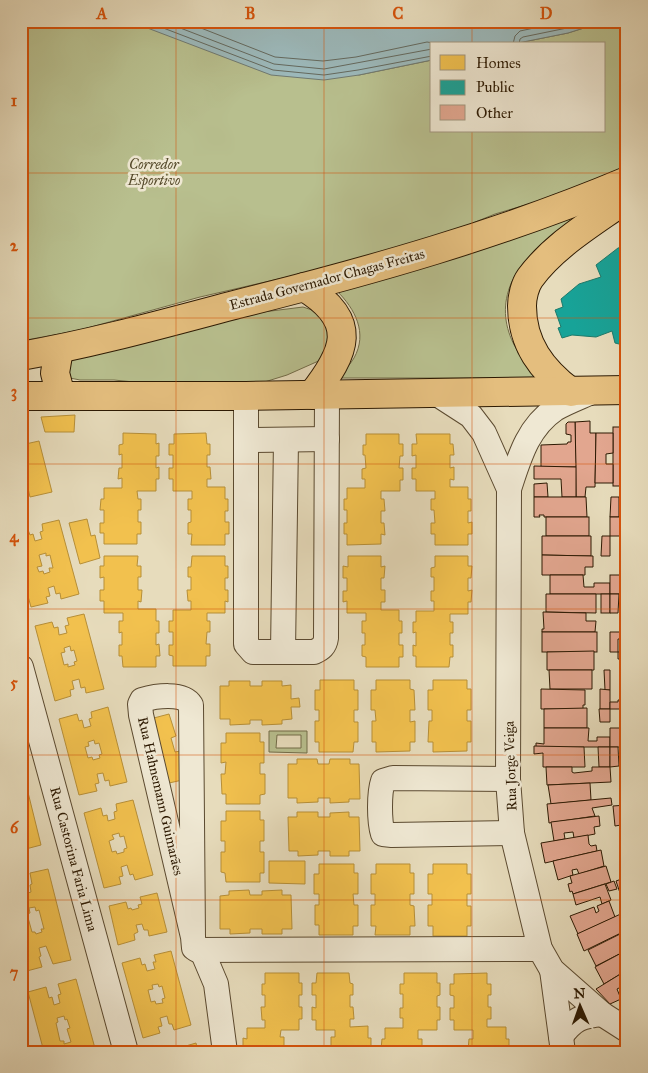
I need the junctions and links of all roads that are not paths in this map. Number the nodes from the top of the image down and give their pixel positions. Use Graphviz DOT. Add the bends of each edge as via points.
graph roads {
  1 [pos="627,181"];
  2 [pos="627,198"];
  3 [pos="304,288"];
  4 [pos="58,350"];
  5 [pos="21,356"];
  6 [pos="627,390"];
  7 [pos="583,391"];
  8 [pos="437,394"];
  9 [pos="320,395"];
  10 [pos="21,396"];
  11 [pos="61,396"];
  12 [pos="246,396"];
  13 [pos="327,439"];
  14 [pos="247,440"];
  15 [pos="286,440"];
  16 [pos="509,489"];
  17 [pos="283,652"];
  18 [pos="21,667"];
  19 [pos="30,736"];
  20 [pos="508,779"];
  21 [pos="512,832"];
  22 [pos="197,944"];
  23 [pos="540,949"];
  24 [pos="552,970"];
  25 [pos="602,1014"];
  26 [pos="627,1030"];
  27 [pos="562,1044"];
  28 [pos="126,1052"];
  29 [pos="225,1052"];
  1 -- 3 [label="main road, Estrada Governador Chagas Freitas" via="475,238"];
  2 -- 7 [label="main road" via="558,248 529,279 522,298 522,323 529,343 546,370"];
  3 -- 4 [label="main road, Estrada Governador Chagas Freitas"];
  3 -- 9 [label="main road" via="321,300 341,326 342,341 337,359"];
  4 -- 5 [label="main road, Estrada Governador Chagas Freitas"];
  4 -- 11 [label="main road" via="55,373"];
  6 -- 7 [label="main road"];
  7 -- 8 [label="main road"];
  7 -- 16 [label="street, Rua Jorge Veiga" via="537,424 522,449"];
  8 -- 9 [label="main road"];
  8 -- 16 [label="street, Rua Jorge Veiga" via="476,422"];
  9 -- 12 [label="main road"];
  9 -- 13 [label="street"];
  10 -- 11 [label="main road"];
  11 -- 12 [label="main road"];
  12 -- 14 [label="street"];
  13 -- 15 [label="street"];
  13 -- 17 [label="street" via="325,644 314,652"];
  14 -- 15 [label="street"];
  14 -- 17 [label="street" via="246,644 253,652"];
  15 -- 17 [label="street"];
  16 -- 20 [label="street, Rua Jorge Veiga"];
  18 -- 19 [label="street, Rua Castorina Faria Lima"];
  19 -- 28 [label="street, Rua Castorina Faria Lima"];
  20 -- 21 [label="street, Rua Jorge Veiga"];
  20 -- 21 [label="street" via="393,778 383,781 381,826 383,834 392,835"];
  21 -- 23 [label="street, Rua Jorge Veiga"];
  22 -- 22 [label="street, Rua Hahnemann Guimarães" via="191,705 182,697 148,698 140,704 141,715"];
  22 -- 23 [label="street"];
  22 -- 29 [label="street" via="216,984"];
  23 -- 24 [label="street, Rua Jorge Veiga"];
  24 -- 25 [label="street, Rua Jorge Veiga"];
  24 -- 27 [label="street"];
  25 -- 26 [label="street, Rua Jorge Veiga"];
  25 -- 27 [label="street" via="578,1018 569,1026"];
}
